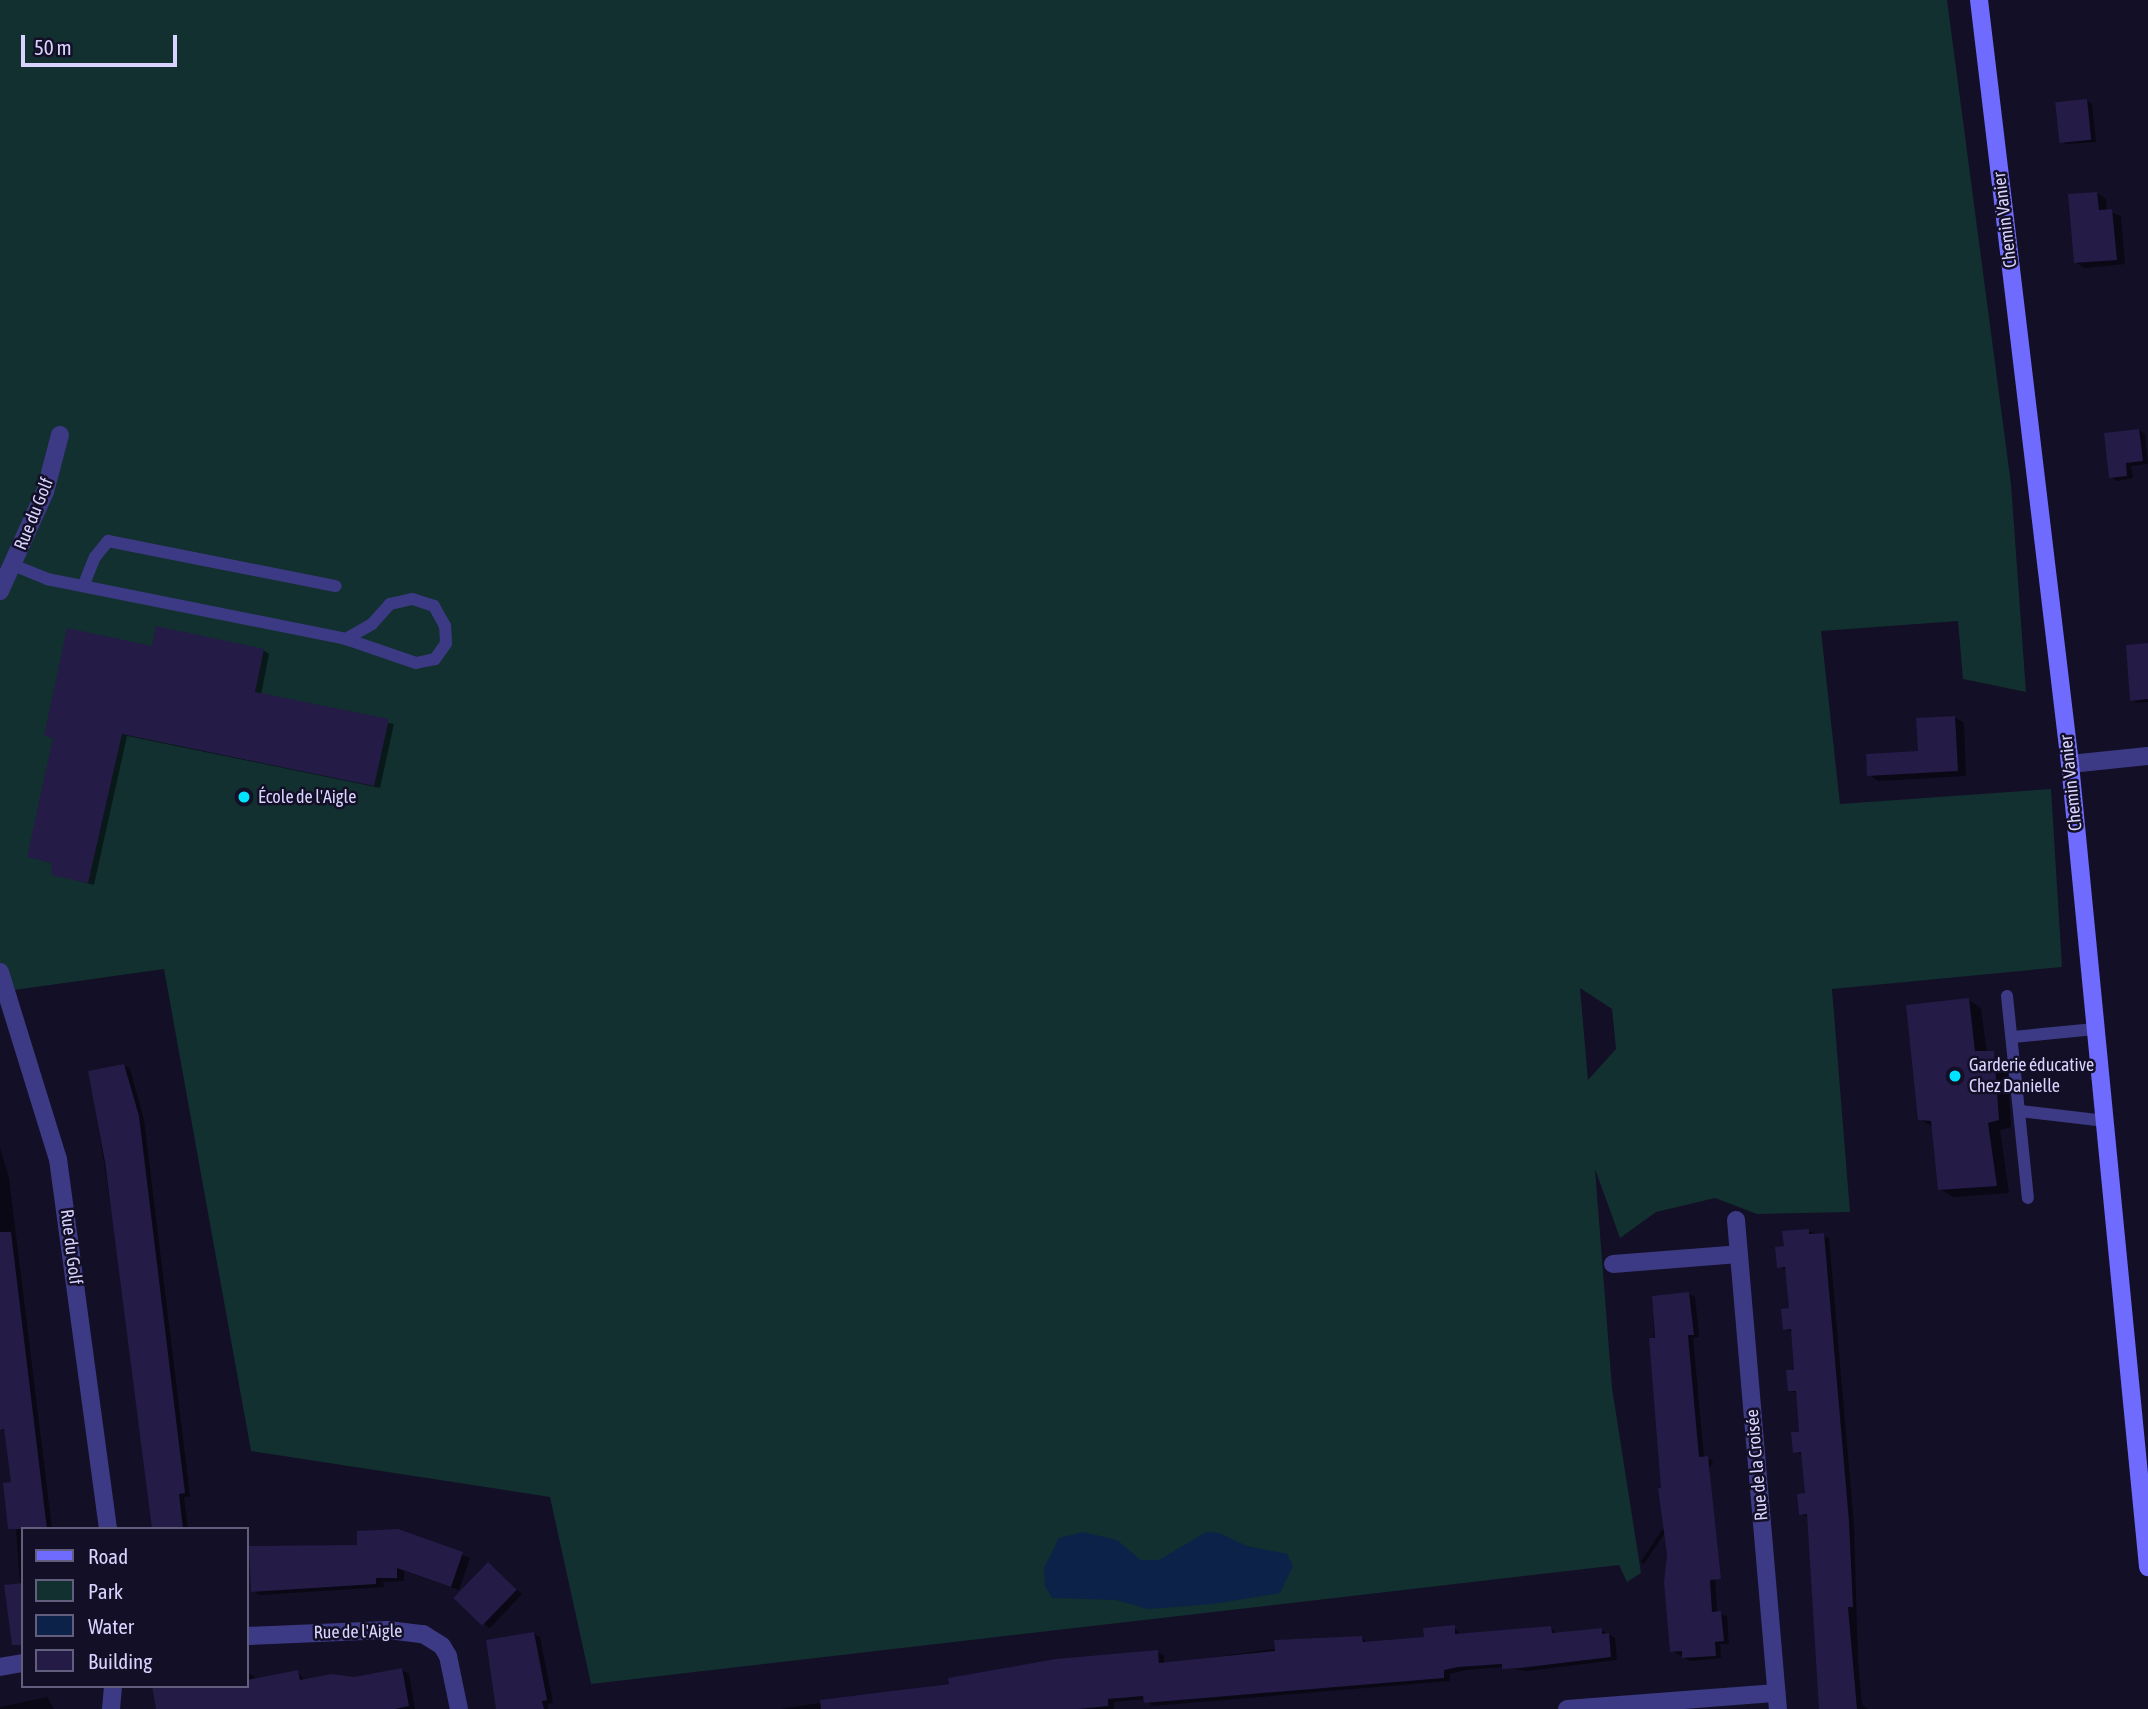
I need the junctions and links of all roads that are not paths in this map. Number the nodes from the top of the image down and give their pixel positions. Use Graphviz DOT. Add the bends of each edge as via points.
graph roads {
  1 [pos="1979,0"];
  2 [pos="60,435"];
  3 [pos="13,565"];
  4 [pos="83,584"];
  5 [pos="336,586"];
  6 [pos="0,591"];
  7 [pos="346,639"];
  8 [pos="2148,755"];
  9 [pos="2070,764"];
  10 [pos="0,972"];
  11 [pos="2,992"];
  12 [pos="2007,996"];
  13 [pos="2095,1029"];
  14 [pos="2013,1037"];
  15 [pos="2020,1111"];
  16 [pos="2105,1121"];
  17 [pos="2028,1198"];
  18 [pos="1736,1220"];
  19 [pos="1739,1254"];
  20 [pos="1613,1264"];
  21 [pos="108,1527"];
  22 [pos="2148,1567"];
  23 [pos="248,1636"];
  24 [pos="21,1663"];
  25 [pos="0,1667"];
  26 [pos="113,1688"];
  27 [pos="1777,1701"];
  28 [pos="111,1709"];
  29 [pos="459,1709"];
  30 [pos="1567,1709"];
  1 -- 9 [label="main road, Chemin Vanier"];
  2 -- 3 [label="street, Rue du Golf" via="45,492"];
  3 -- 4 [label="lane" via="47,579"];
  3 -- 6 [label="street, Rue du Golf"];
  4 -- 5 [label="lane" via="108,541"];
  4 -- 7 [label="lane"];
  7 -- 7 [label="lane" via="416,663 435,659 446,643 445,626 434,606 412,598 390,604 372,624"];
  8 -- 9 [label="street"];
  9 -- 13 [label="main road, Chemin Vanier"];
  10 -- 11 [label="street, Rue du Golf"];
  11 -- 21 [label="street, Rue du Golf" via="51,1134 66,1201"];
  12 -- 14 [label="lane"];
  13 -- 14 [label="lane"];
  13 -- 16 [label="main road, Chemin Vanier"];
  14 -- 15 [label="lane"];
  15 -- 16 [label="lane"];
  15 -- 17 [label="lane"];
  16 -- 22 [label="main road, Chemin Vanier"];
  18 -- 19 [label="street, Rue de la Croisée"];
  19 -- 20 [label="street"];
  19 -- 27 [label="street, Rue de la Croisée"];
  23 -- 29 [label="street, Rue de l'Aigle" via="388,1630 423,1634 442,1646 448,1656"];
  24 -- 25 [label="street"];
  26 -- 28 [label="street"];
  27 -- 30 [label="street"];
}
